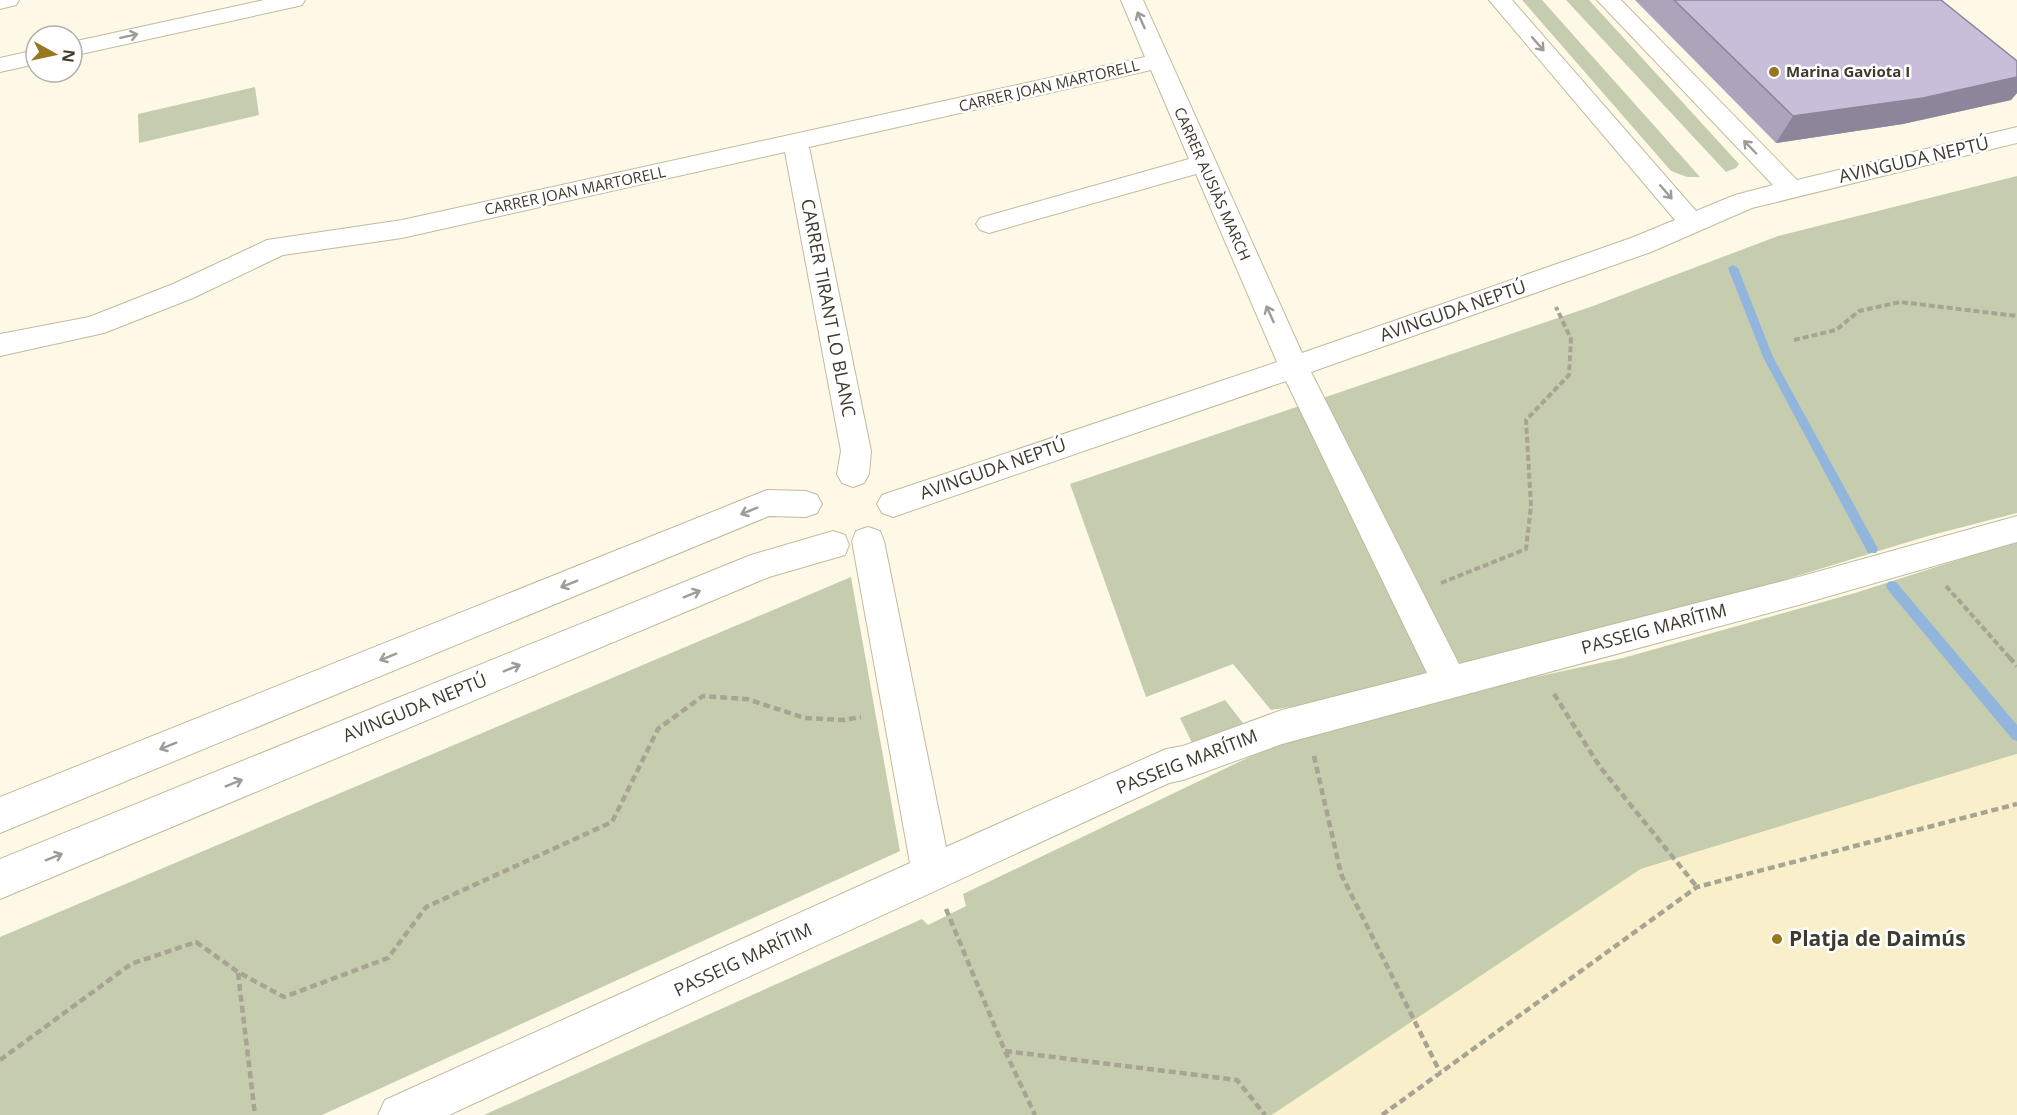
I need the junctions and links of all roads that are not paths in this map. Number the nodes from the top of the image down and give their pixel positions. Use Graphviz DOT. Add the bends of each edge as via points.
graph roads {
  1 [pos="8,0"];
  2 [pos="294,0"];
  3 [pos="1132,0"];
  4 [pos="1500,0"];
  5 [pos="1608,0"];
  6 [pos="0,2"];
  7 [pos="84,45"];
  8 [pos="24,60"];
  9 [pos="1159,61"];
  10 [pos="0,65"];
  11 [pos="2017,135"];
  12 [pos="796,142"];
  13 [pos="1204,163"];
  14 [pos="1791,189"];
  15 [pos="1691,222"];
  16 [pos="989,224"];
  17 [pos="0,345"];
  18 [pos="1294,367"];
  19 [pos="853,474"];
  20 [pos="806,504"];
  21 [pos="893,504"];
  22 [pos="2017,529"];
  23 [pos="850,543"];
  24 [pos="1450,682"];
  25 [pos="0,815"];
  26 [pos="931,872"];
  27 [pos="0,879"];
  28 [pos="400,1115"];
  1 -- 6 [label="street"];
  7 -- 2 [label="street, one-way" via="171,18"];
  9 -- 3 [label="street, CARRER AUSIÀS MARCH, one-way"];
  4 -- 15 [label="street, one-way"];
  14 -- 5 [label="street, one-way"];
  8 -- 10 [label="street"];
  9 -- 12 [label="street, CARRER JOAN MARTORELL"];
  9 -- 13 [label="street, CARRER AUSIÀS MARCH"];
  11 -- 14 [label="street, AVINGUDA NEPTÚ"];
  12 -- 17 [label="street, CARRER JOAN MARTORELL" via="402,229 277,247 183,291 94,326"];
  12 -- 19 [label="street, CARRER TIRANT LO BLANC" via="855,451"];
  13 -- 16 [label="street"];
  18 -- 13 [label="street, CARRER AUSIÀS MARCH, one-way"];
  14 -- 15 [label="street, AVINGUDA NEPTÚ" via="1744,201"];
  15 -- 18 [label="street, AVINGUDA NEPTÚ" via="1641,245"];
  18 -- 21 [label="street, AVINGUDA NEPTÚ"];
  18 -- 24 [label="street, CARRER AUSIÀS MARCH"];
  19 -- 20 [label="street" via="819,486"];
  19 -- 21 [label="street" via="884,486"];
  20 -- 23 [label="street" via="807,524 813,533"];
  20 -- 25 [label="street, one-way" via="767,503"];
  21 -- 23 [label="street" via="888,525 879,535"];
  22 -- 24 [label="street, PASSEIG MARÍTIM"];
  23 -- 26 [label="street" via="900,710"];
  27 -- 23 [label="street, AVINGUDA NEPTÚ, one-way" via="763,564"];
  24 -- 26 [label="street, PASSEIG MARÍTIM" via="1282,727 1183,764 1166,766"];
  26 -- 28 [label="street, PASSEIG MARÍTIM"];
}
